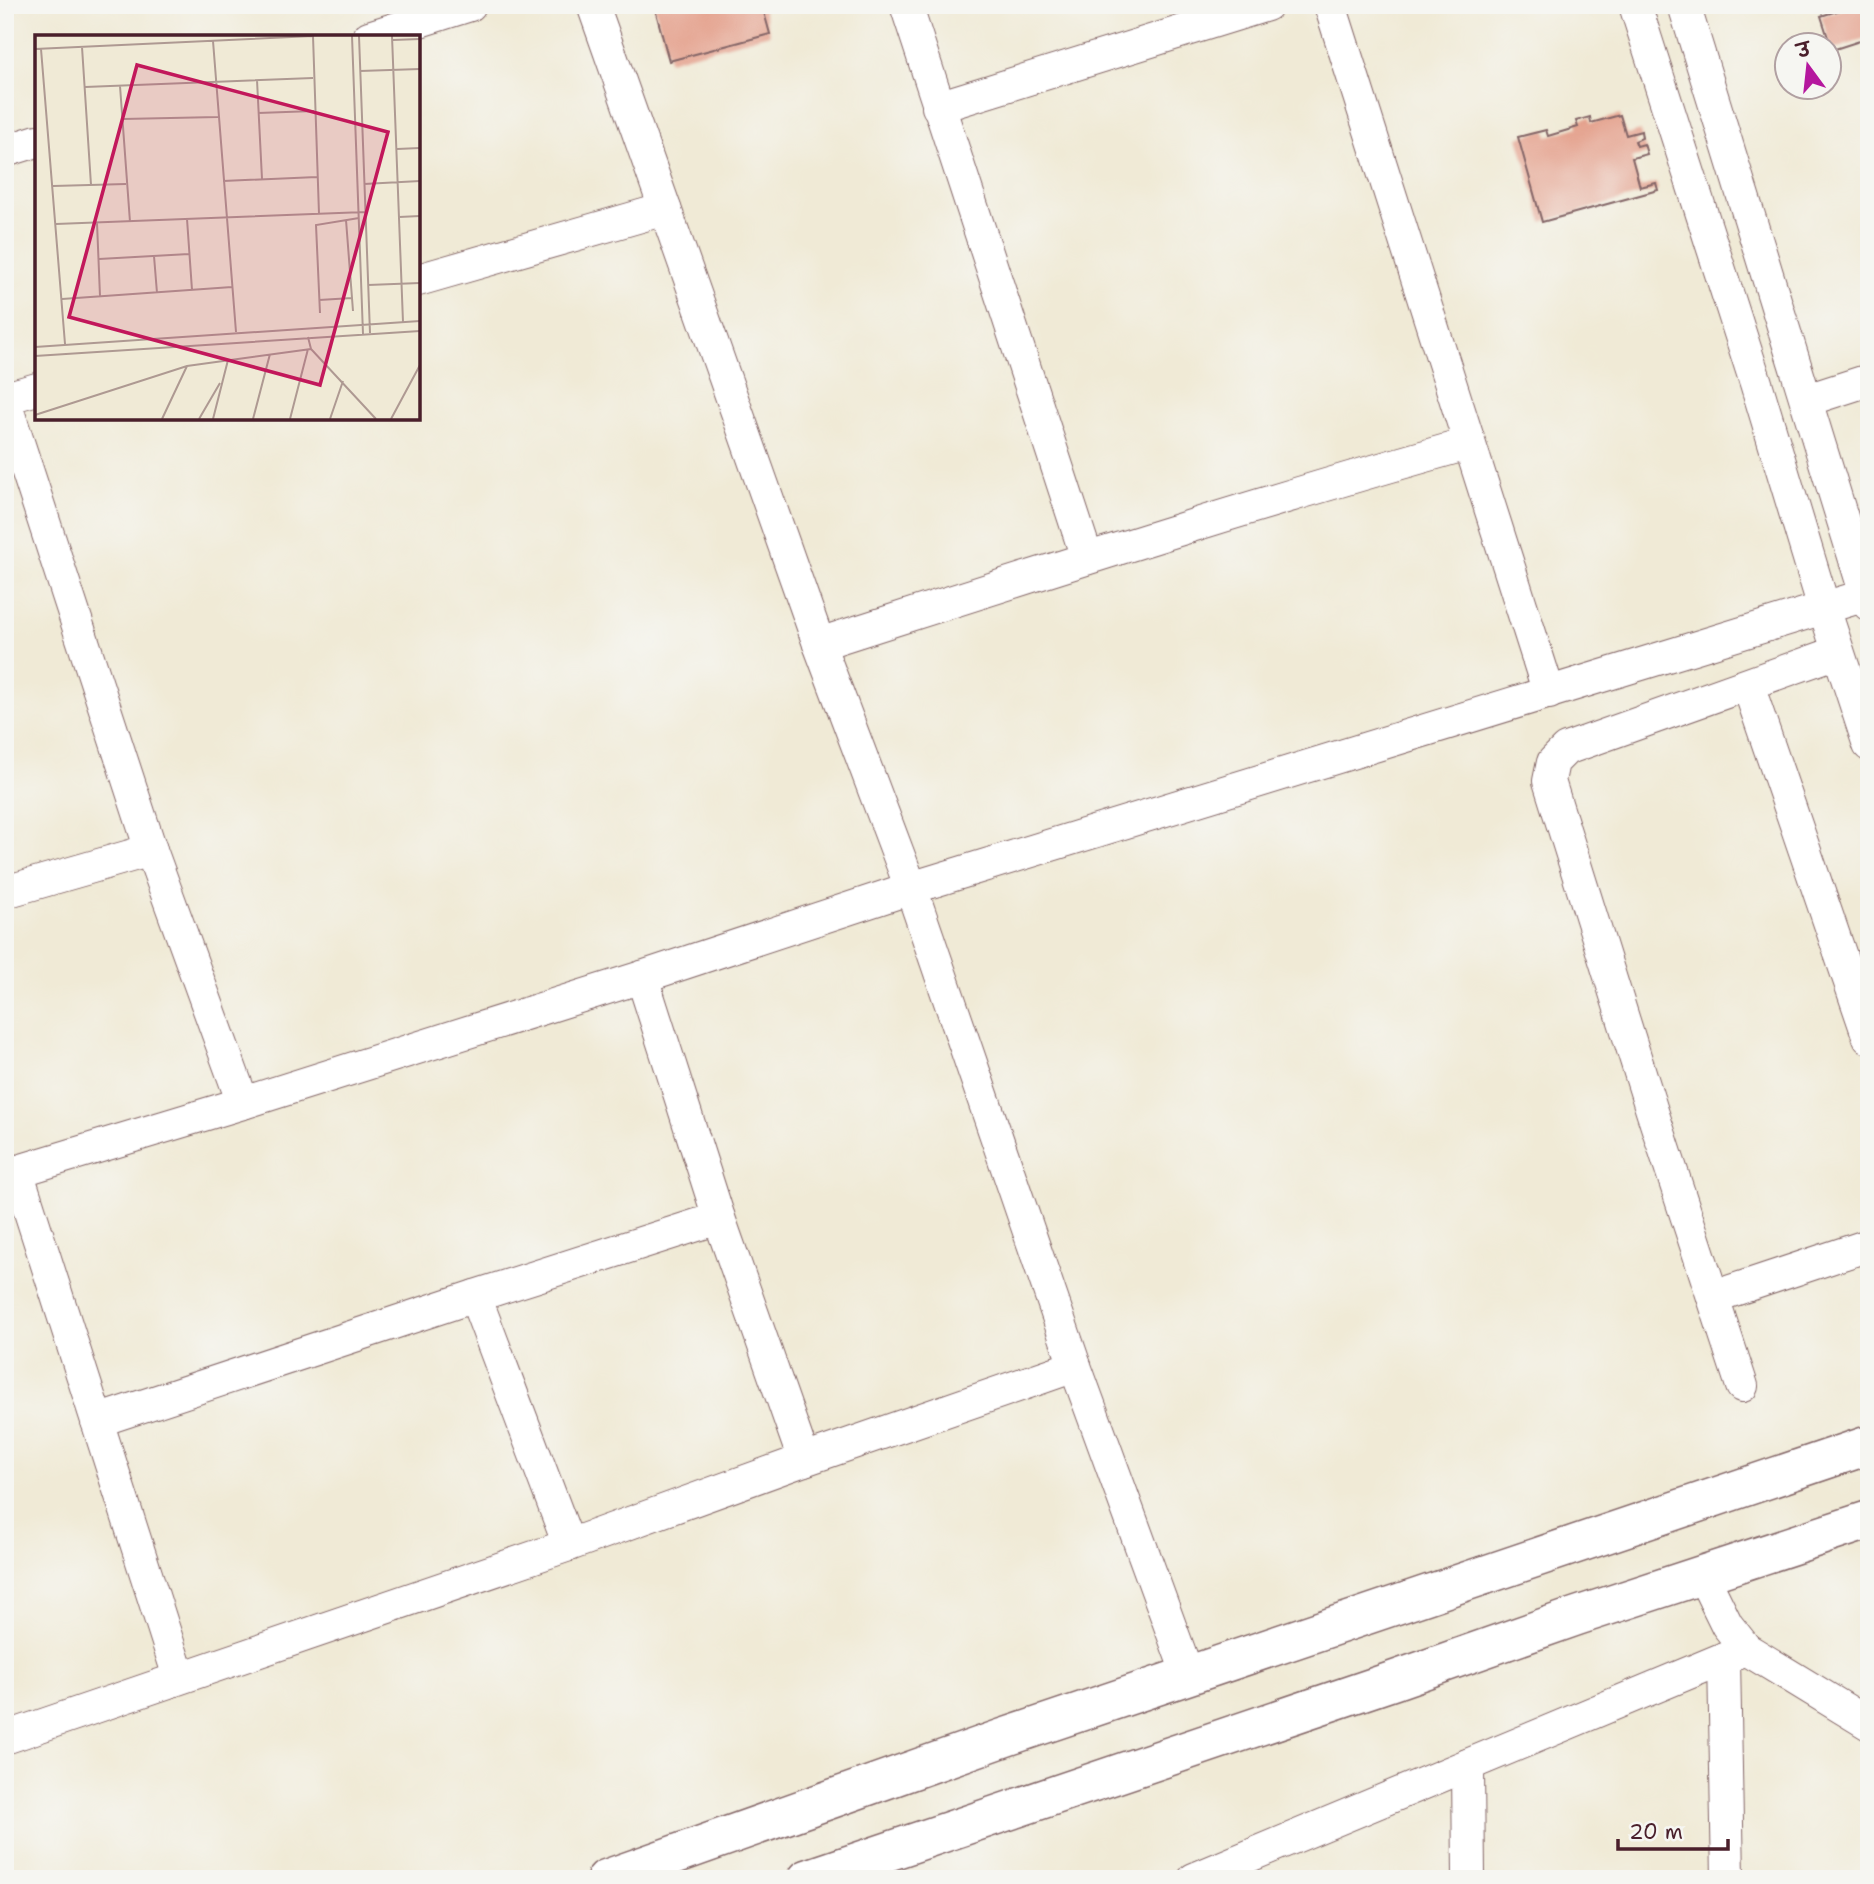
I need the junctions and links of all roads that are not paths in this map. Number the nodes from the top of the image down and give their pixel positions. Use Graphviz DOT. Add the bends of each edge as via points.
graph roads {
  1 [pos="470,5"];
  2 [pos="593,5"];
  3 [pos="906,5"];
  4 [pos="1268,5"];
  5 [pos="1330,5"];
  6 [pos="1635,5"];
  7 [pos="1684,5"];
  8 [pos="375,35"];
  9 [pos="939,107"];
  10 [pos="35,142"];
  11 [pos="5,151"];
  12 [pos="666,209"];
  13 [pos="420,279"];
  14 [pos="1869,380"];
  15 [pos="35,390"];
  16 [pos="5,400"];
  17 [pos="1807,400"];
  18 [pos="1468,443"];
  19 [pos="1087,558"];
  20 [pos="1867,600"];
  21 [pos="1824,608"];
  22 [pos="819,644"];
  23 [pos="1838,652"];
  24 [pos="1748,685"];
  25 [pos="1549,693"];
  26 [pos="1869,744"];
  27 [pos="151,850"];
  28 [pos="911,888"];
  29 [pos="5,892"];
  30 [pos="642,977"];
  31 [pos="1869,1038"];
  32 [pos="243,1103"];
  33 [pos="11,1173"];
  34 [pos="719,1218"];
  35 [pos="1869,1245"];
  36 [pos="475,1296"];
  37 [pos="1713,1297"];
  38 [pos="1075,1366"];
  39 [pos="1742,1387"];
  40 [pos="97,1421"];
  41 [pos="1869,1445"];
  42 [pos="804,1460"];
  43 [pos="1869,1520"];
  44 [pos="569,1545"];
  45 [pos="1703,1576"];
  46 [pos="1735,1653"];
  47 [pos="1188,1675"];
  48 [pos="179,1677"];
  49 [pos="1869,1724"];
  50 [pos="5,1738"];
  51 [pos="1468,1765"];
  52 [pos="606,1879"];
  53 [pos="807,1879"];
  54 [pos="1194,1879"];
  55 [pos="1469,1879"];
  56 [pos="1728,1879"];
  1 -- 8 [label="street"];
  2 -- 12 [label="street"];
  3 -- 9 [label="street"];
  4 -- 9 [label="street"];
  5 -- 18 [label="street"];
  6 -- 21 [label="street"];
  7 -- 17 [label="street"];
  9 -- 19 [label="street"];
  10 -- 11 [label="street"];
  12 -- 13 [label="street"];
  12 -- 22 [label="street"];
  14 -- 17 [label="street"];
  15 -- 16 [label="street"];
  16 -- 27 [label="street"];
  17 -- 20 [label="street"];
  18 -- 19 [label="street"];
  18 -- 25 [label="street"];
  19 -- 22 [label="street"];
  20 -- 21 [label="street"];
  21 -- 23 [label="street"];
  21 -- 25 [label="street"];
  22 -- 28 [label="street"];
  23 -- 24 [label="street"];
  23 -- 26 [label="street"];
  24 -- 31 [label="street"];
  24 -- 37 [label="street" via="1566,749 1553,762 1549,781"];
  25 -- 28 [label="street"];
  27 -- 29 [label="street"];
  27 -- 32 [label="street"];
  28 -- 30 [label="street"];
  28 -- 38 [label="street"];
  30 -- 32 [label="street"];
  30 -- 34 [label="street"];
  32 -- 33 [label="street"];
  33 -- 40 [label="street"];
  34 -- 36 [label="street"];
  34 -- 42 [label="street"];
  35 -- 37 [label="street"];
  36 -- 40 [label="street"];
  36 -- 44 [label="street"];
  37 -- 39 [label="street"];
  38 -- 42 [label="street"];
  38 -- 47 [label="street"];
  40 -- 48 [label="street"];
  41 -- 47 [label="main road"];
  42 -- 44 [label="street"];
  43 -- 45 [label="main road"];
  44 -- 48 [label="street"];
  45 -- 46 [label="street"];
  45 -- 53 [label="main road"];
  46 -- 49 [label="street"];
  46 -- 51 [label="street"];
  46 -- 56 [label="street"];
  47 -- 52 [label="main road"];
  48 -- 50 [label="street"];
  51 -- 54 [label="street"];
  51 -- 55 [label="street"];
}
